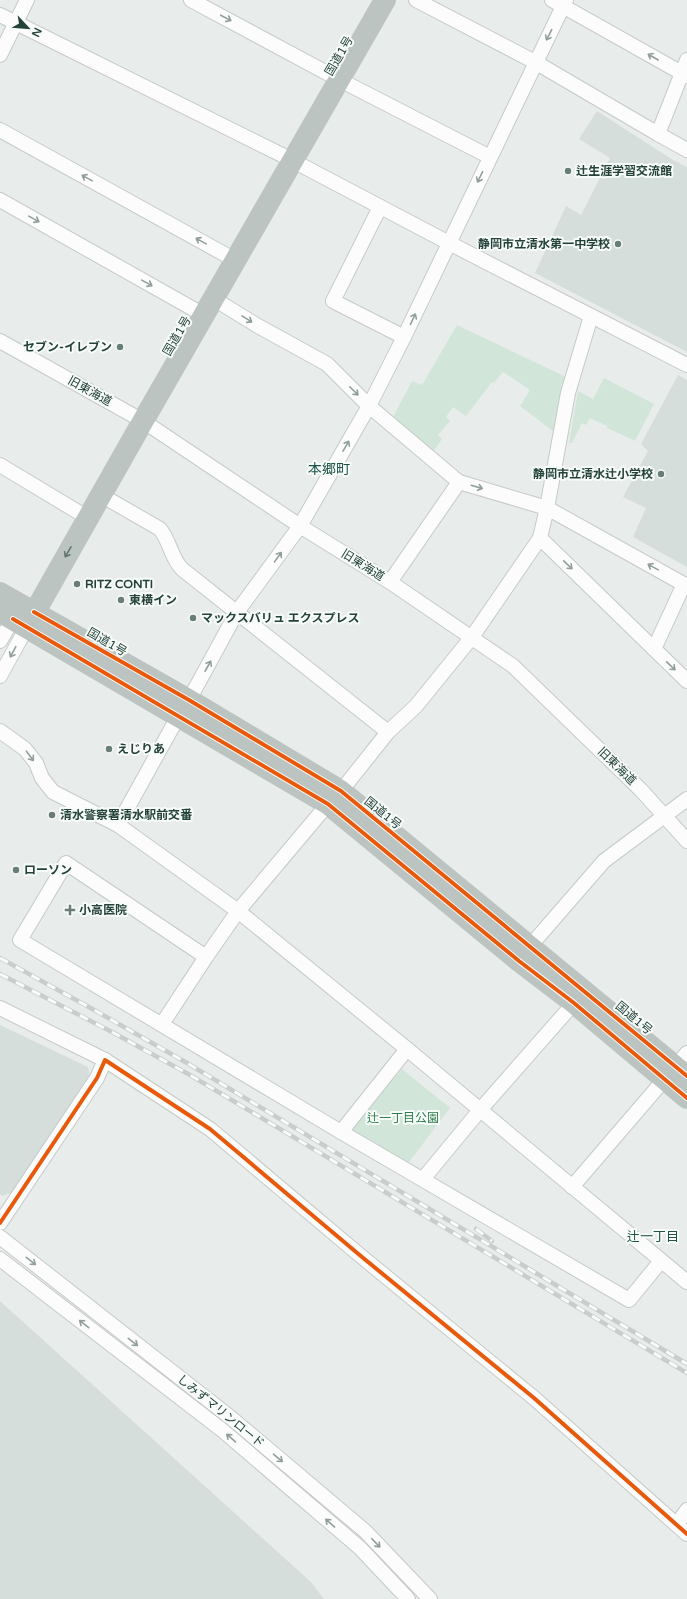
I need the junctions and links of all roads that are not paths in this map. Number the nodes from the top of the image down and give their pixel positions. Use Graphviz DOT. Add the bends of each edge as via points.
graph roads {
  1 [pos="27,0"];
  2 [pos="191,0"];
  3 [pos="371,0"];
  4 [pos="385,0"];
  5 [pos="416,0"];
  6 [pos="561,2"];
  7 [pos="0,15"];
  8 [pos="16,22"];
  9 [pos="0,55"];
  10 [pos="687,60"];
  11 [pos="535,62"];
  12 [pos="684,75"];
  13 [pos="335,77"];
  14 [pos="0,130"];
  15 [pos="658,134"];
  16 [pos="687,150"];
  17 [pos="490,157"];
  18 [pos="288,158"];
  19 [pos="0,200"];
  20 [pos="380,207"];
  21 [pos="449,243"];
  22 [pos="231,258"];
  23 [pos="203,307"];
  24 [pos="591,316"];
  25 [pos="404,337"];
  26 [pos="0,341"];
  27 [pos="687,365"];
  28 [pos="369,406"];
  29 [pos="137,418"];
  30 [pos="0,465"];
  31 [pos="459,482"];
  32 [pos="101,495"];
  33 [pos="548,508"];
  34 [pos="82,514"];
  35 [pos="300,526"];
  36 [pos="540,538"];
  37 [pos="390,582"];
  38 [pos="685,585"];
  39 [pos="0,593"];
  40 [pos="237,612"];
  41 [pos="19,615"];
  42 [pos="472,637"];
  43 [pos="0,641"];
  44 [pos="654,649"];
  45 [pos="0,676"];
  46 [pos="687,681"];
  47 [pos="184,708"];
  48 [pos="0,731"];
  49 [pos="388,732"];
  50 [pos="334,797"];
  51 [pos="687,799"];
  52 [pos="665,815"];
  53 [pos="118,825"];
  54 [pos="687,841"];
  55 [pos="238,911"];
  56 [pos="525,953"];
  57 [pos="206,957"];
  58 [pos="574,1003"];
  59 [pos="0,1008"];
  60 [pos="162,1024"];
  61 [pos="407,1049"];
  62 [pos="104,1060"];
  63 [pos="679,1069"];
  64 [pos="687,1098"];
  65 [pos="480,1110"];
  66 [pos="341,1132"];
  67 [pos="423,1179"];
  68 [pos="572,1187"];
  69 [pos="0,1224"];
  70 [pos="0,1237"];
  71 [pos="0,1259"];
  72 [pos="661,1261"];
  73 [pos="687,1282"];
  74 [pos="687,1510"];
  75 [pos="676,1524"];
  76 [pos="687,1534"];
  77 [pos="408,1599"];
  78 [pos="430,1599"];
  1 -- 8 [label="street"];
  2 -- 13 [label="street, one-way"];
  3 -- 13 [label="highway, 国道1号"];
  4 -- 13 [label="highway, 国道1号"];
  5 -- 11 [label="street"];
  6 -- 11 [label="street, one-way"];
  12 -- 6 [label="street, one-way"];
  7 -- 8 [label="street"];
  8 -- 9 [label="street"];
  8 -- 18 [label="street"];
  10 -- 12 [label="street"];
  11 -- 15 [label="street"];
  11 -- 17 [label="street"];
  12 -- 15 [label="street"];
  13 -- 17 [label="street"];
  13 -- 18 [label="highway, 国道1号"];
  22 -- 14 [label="street, one-way"];
  15 -- 16 [label="street"];
  17 -- 21 [label="street, one-way"];
  18 -- 20 [label="street"];
  18 -- 22 [label="highway, 国道1号"];
  19 -- 23 [label="street, one-way"];
  20 -- 21 [label="street"];
  20 -- 25 [label="street" via="333,301"];
  21 -- 24 [label="street"];
  25 -- 21 [label="street, one-way"];
  22 -- 23 [label="highway, 国道1号"];
  23 -- 28 [label="street, one-way" via="258,326 327,364"];
  23 -- 29 [label="highway, 国道1号"];
  24 -- 27 [label="street"];
  24 -- 33 [label="street" via="568,393"];
  25 -- 28 [label="street"];
  26 -- 29 [label="street, 旧東海道"];
  28 -- 31 [label="street"];
  35 -- 28 [label="street, one-way"];
  29 -- 32 [label="highway, 国道1号"];
  29 -- 34 [label="highway, 国道1号"];
  29 -- 35 [label="street, 旧東海道"];
  30 -- 34 [label="street"];
  31 -- 33 [label="street, one-way"];
  31 -- 37 [label="street"];
  32 -- 34 [label="highway, 国道1号"];
  32 -- 40 [label="street" via="160,529 176,563"];
  33 -- 36 [label="street"];
  38 -- 33 [label="street, one-way"];
  34 -- 41 [label="highway, 国道1号"];
  35 -- 37 [label="street, 旧東海道"];
  40 -- 35 [label="street, one-way"];
  36 -- 42 [label="street"];
  36 -- 44 [label="street, one-way"];
  37 -- 42 [label="street, 旧東海道"];
  38 -- 44 [label="street"];
  39 -- 41 [label="highway"];
  47 -- 40 [label="street, one-way"];
  40 -- 49 [label="street"];
  41 -- 43 [label="street"];
  41 -- 45 [label="street, one-way"];
  41 -- 47 [label="highway, 国道1号"];
  42 -- 49 [label="street" via="416,706"];
  42 -- 52 [label="street, 旧東海道" via="513,666"];
  44 -- 46 [label="street, one-way"];
  47 -- 50 [label="highway, 国道1号"];
  47 -- 53 [label="street"];
  48 -- 53 [label="street, one-way" via="24,749 36,763 42,778 53,792"];
  49 -- 50 [label="street"];
  50 -- 55 [label="street"];
  50 -- 56 [label="highway, 国道1号"];
  51 -- 52 [label="street"];
  52 -- 54 [label="street, 旧東海道"];
  52 -- 56 [label="street" via="604,861"];
  53 -- 55 [label="street"];
  55 -- 57 [label="street"];
  55 -- 61 [label="street"];
  56 -- 58 [label="highway, 国道1号"];
  56 -- 63 [label="highway, 国道1号"];
  57 -- 60 [label="street"];
  57 -- 60 [label="street" via="66,863 20,940"];
  58 -- 63 [label="highway, 国道1号"];
  58 -- 65 [label="street"];
  59 -- 62 [label="street"];
  60 -- 66 [label="street"];
  61 -- 65 [label="street"];
  61 -- 66 [label="street"];
  62 -- 69 [label="street" via="97,1078"];
  62 -- 75 [label="street" via="210,1129 534,1398"];
  63 -- 64 [label="highway, 国道1号"];
  63 -- 68 [label="street"];
  65 -- 67 [label="street"];
  65 -- 68 [label="street"];
  66 -- 67 [label="street"];
  67 -- 72 [label="street" via="629,1300"];
  68 -- 72 [label="street"];
  70 -- 78 [label="street, しみずマリンロード, one-way" via="248,1432 365,1531"];
  77 -- 71 [label="street, しみずマリンロード, one-way" via="360,1548 222,1430"];
  72 -- 73 [label="street"];
  74 -- 75 [label="street"];
  75 -- 76 [label="street"];
}
